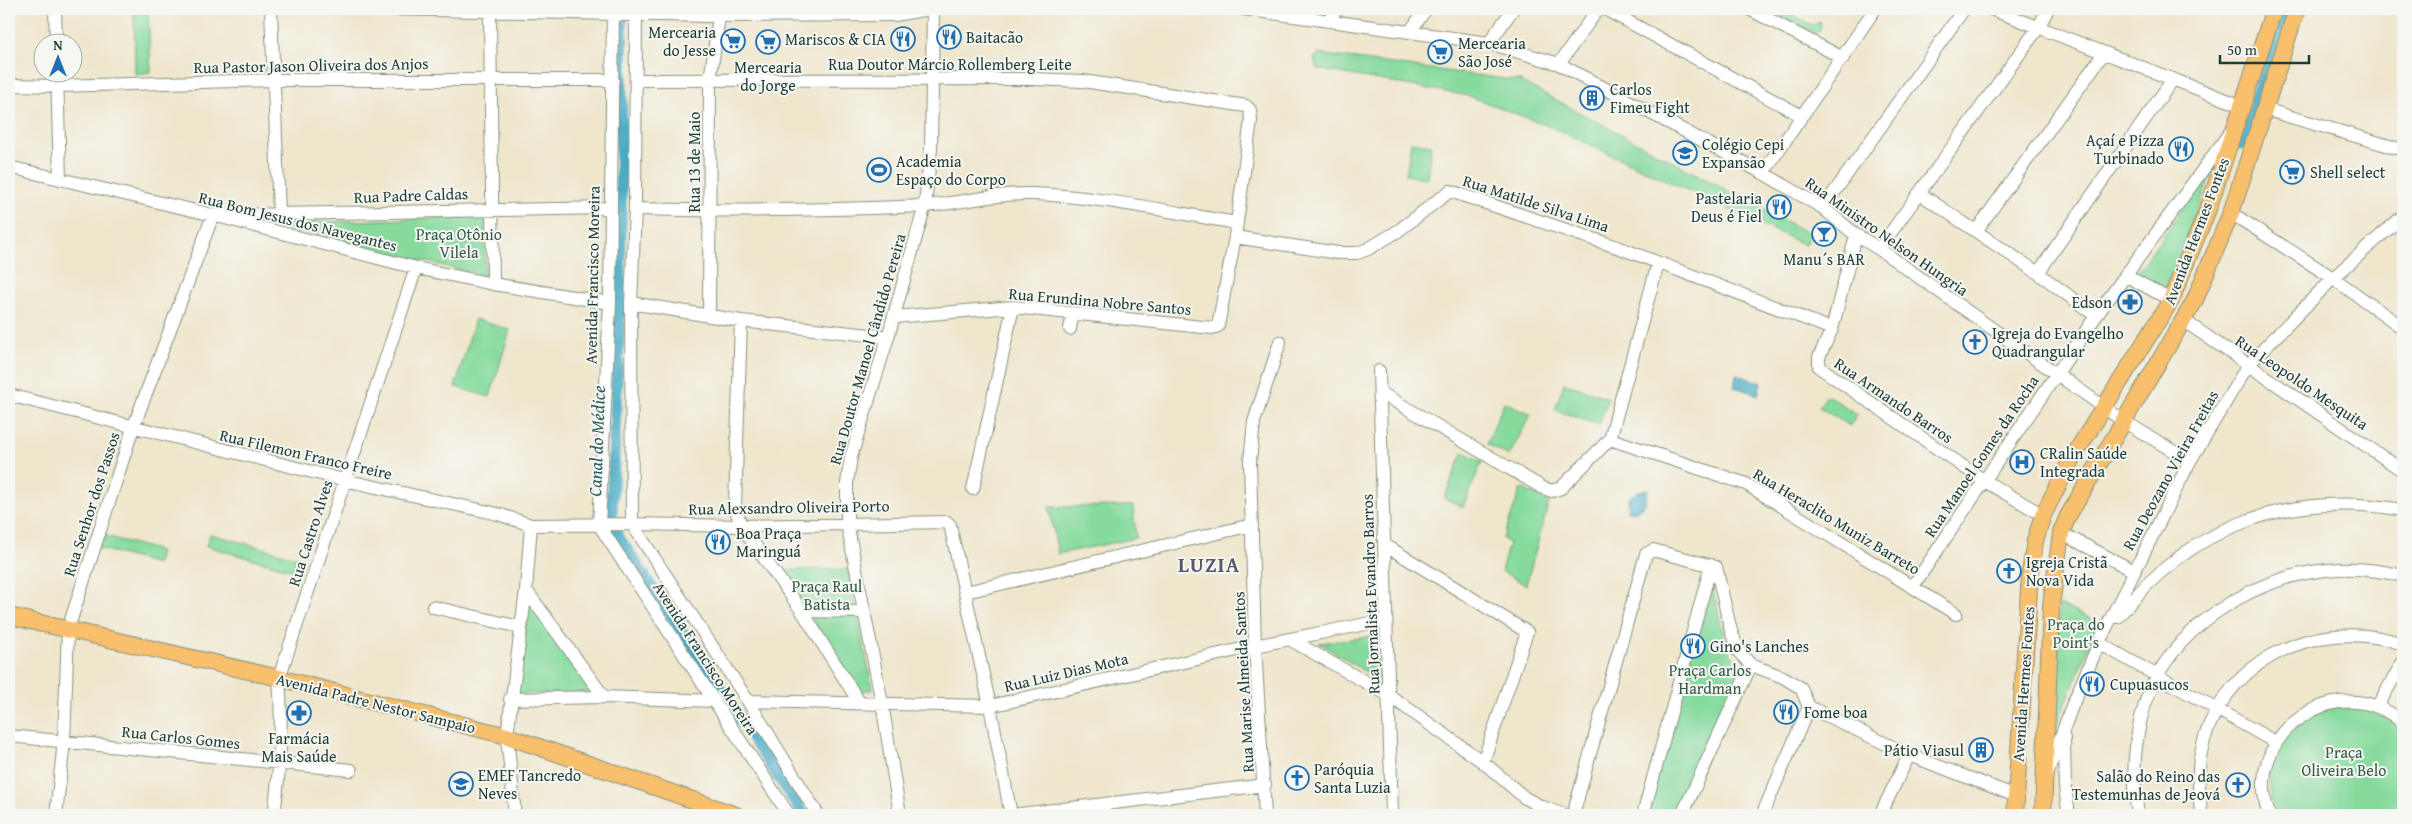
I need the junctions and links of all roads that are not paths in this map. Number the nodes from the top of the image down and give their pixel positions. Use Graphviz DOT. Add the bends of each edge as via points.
graph roads {
  1 [pos="54,9"];
  2 [pos="271,9"];
  3 [pos="383,9"];
  4 [pos="931,9"];
  5 [pos="1243,9"];
  6 [pos="1337,9"];
  7 [pos="1426,9"];
  8 [pos="1513,9"];
  9 [pos="1598,9"];
  10 [pos="1605,9"];
  11 [pos="1749,9"];
  12 [pos="1875,9"];
  13 [pos="1964,9"];
  14 [pos="1991,9"];
  15 [pos="2048,9"];
  16 [pos="2297,9"];
  17 [pos="443,10"];
  18 [pos="1258,10"];
  19 [pos="526,11"];
  20 [pos="490,12"];
  21 [pos="613,12"];
  22 [pos="636,12"];
  23 [pos="720,12"];
  24 [pos="2270,14"];
  25 [pos="1328,21"];
  26 [pos="2038,28"];
  27 [pos="55,32"];
  28 [pos="1410,33"];
  29 [pos="1490,43"];
  30 [pos="2104,52"];
  31 [pos="1843,58"];
  32 [pos="1559,64"];
  33 [pos="2173,79"];
  34 [pos="273,80"];
  35 [pos="491,80"];
  36 [pos="613,80"];
  37 [pos="637,80"];
  38 [pos="710,80"];
  39 [pos="932,80"];
  40 [pos="58,82"];
  41 [pos="9,85"];
  42 [pos="58,86"];
  43 [pos="2242,106"];
  44 [pos="2264,110"];
  45 [pos="1802,116"];
  46 [pos="2234,126"];
  47 [pos="2403,150"];
  48 [pos="9,167"];
  49 [pos="1763,173"];
  50 [pos="60,179"];
  51 [pos="1919,192"];
  52 [pos="925,205"];
  53 [pos="610,208"];
  54 [pos="1824,208"];
  55 [pos="492,209"];
  56 [pos="635,209"];
  57 [pos="711,211"];
  58 [pos="2231,213"];
  59 [pos="279,214"];
  60 [pos="212,215"];
  61 [pos="2403,216"];
  62 [pos="1237,223"];
  63 [pos="1976,231"];
  64 [pos="1856,236"];
  65 [pos="1235,237"];
  66 [pos="1879,249"];
  67 [pos="1658,263"];
  68 [pos="416,268"];
  69 [pos="2038,273"];
  70 [pos="2125,275"];
  71 [pos="2333,278"];
  72 [pos="493,284"];
  73 [pos="2171,300"];
  74 [pos="610,303"];
  75 [pos="631,303"];
  76 [pos="1013,307"];
  77 [pos="1073,314"];
  78 [pos="709,315"];
  79 [pos="2096,316"];
  80 [pos="894,317"];
  81 [pos="2183,320"];
  82 [pos="741,321"];
  83 [pos="1070,328"];
  84 [pos="2403,328"];
  85 [pos="1832,329"];
  86 [pos="888,337"];
  87 [pos="1280,342"];
  88 [pos="2248,365"];
  89 [pos="1379,371"];
  90 [pos="2057,374"];
  91 [pos="1381,393"];
  92 [pos="9,395"];
  93 [pos="2104,407"];
  94 [pos="2124,422"];
  95 [pos="133,428"];
  96 [pos="1610,439"];
  97 [pos="2190,461"];
  98 [pos="2403,471"];
  99 [pos="344,480"];
  100 [pos="1983,480"];
  101 [pos="973,489"];
  102 [pos="2403,510"];
  103 [pos="2043,515"];
  104 [pos="847,523"];
  105 [pos="600,524"];
  106 [pos="630,524"];
  107 [pos="1252,524"];
  108 [pos="531,525"];
  109 [pos="741,526"];
  110 [pos="2061,534"];
  111 [pos="1385,545"];
  112 [pos="1710,566"];
  113 [pos="2134,570"];
  114 [pos="2403,576"];
  115 [pos="1913,586"];
  116 [pos="526,590"];
  117 [pos="966,592"];
  118 [pos="433,607"];
  119 [pos="802,611"];
  120 [pos="864,612"];
  121 [pos="1956,614"];
  122 [pos="9,616"];
  123 [pos="1386,620"];
  124 [pos="520,627"];
  125 [pos="68,630"];
  126 [pos="2101,639"];
  127 [pos="1291,640"];
  128 [pos="2403,644"];
  129 [pos="1256,646"];
  130 [pos="2403,662"];
  131 [pos="1751,665"];
  132 [pos="2158,675"];
  133 [pos="279,678"];
  134 [pos="1390,696"];
  135 [pos="604,697"];
  136 [pos="510,699"];
  137 [pos="715,701"];
  138 [pos="748,701"];
  139 [pos="859,702"];
  140 [pos="882,703"];
  141 [pos="990,706"];
  142 [pos="1809,707"];
  143 [pos="2378,707"];
  144 [pos="2218,709"];
  145 [pos="2402,720"];
  146 [pos="2064,732"];
  147 [pos="9,736"];
  148 [pos="507,736"];
  149 [pos="64,741"];
  150 [pos="2276,742"];
  151 [pos="1909,755"];
  152 [pos="1484,762"];
  153 [pos="280,764"];
  154 [pos="350,770"];
  155 [pos="1265,784"];
  156 [pos="2043,786"];
  157 [pos="2016,796"];
  158 [pos="56,815"];
  159 [pos="274,815"];
  160 [pos="515,815"];
  161 [pos="736,815"];
  162 [pos="789,815"];
  163 [pos="818,815"];
  164 [pos="900,815"];
  165 [pos="1012,815"];
  166 [pos="1265,815"];
  167 [pos="1392,815"];
  168 [pos="1564,815"];
  169 [pos="1573,815"];
  170 [pos="1642,815"];
  171 [pos="1682,815"];
  172 [pos="1762,815"];
  173 [pos="1880,815"];
  174 [pos="2015,815"];
  175 [pos="2042,815"];
  176 [pos="2069,815"];
  177 [pos="2138,815"];
  178 [pos="2201,815"];
  179 [pos="2269,815"];
  1 -- 27 [label="street"];
  2 -- 34 [label="street"];
  3 -- 17 [label="street"];
  4 -- 23 [label="street" via="895,15"];
  4 -- 39 [label="street, Rua Doutor Manoel Cândido Pereira"];
  5 -- 18 [label="street, Rua Ministro Nelson Hungria"];
  6 -- 25 [label="street"];
  7 -- 28 [label="street"];
  8 -- 29 [label="street"];
  9 -- 32 [label="street"];
  10 -- 45 [label="street"];
  11 -- 31 [label="street"];
  12 -- 31 [label="street"];
  13 -- 54 [label="street"];
  14 -- 26 [label="street"];
  15 -- 26 [label="street"];
  16 -- 44 [label="main road, Avenida Hermes Fontes"];
  17 -- 20 [label="street"];
  18 -- 25 [label="street, Rua Ministro Nelson Hungria"];
  19 -- 20 [label="street"];
  19 -- 21 [label="street"];
  20 -- 35 [label="street"];
  21 -- 22 [label="street"];
  21 -- 36 [label="street, Avenida Francisco Moreira"];
  22 -- 23 [label="street"];
  22 -- 37 [label="street"];
  23 -- 38 [label="street, Rua 13 de Maio"];
  24 -- 43 [label="main road, Avenida Hermes Fontes"];
  25 -- 28 [label="street, Rua Ministro Nelson Hungria"];
  26 -- 30 [label="street"];
  26 -- 51 [label="street"];
  28 -- 29 [label="street, Rua Ministro Nelson Hungria"];
  29 -- 32 [label="street, Rua Ministro Nelson Hungria"];
  30 -- 33 [label="street"];
  30 -- 63 [label="street"];
  31 -- 45 [label="street"];
  32 -- 49 [label="street, Rua Ministro Nelson Hungria"];
  33 -- 43 [label="street"];
  33 -- 69 [label="street"];
  34 -- 35 [label="street, Rua Pastor Jason Oliveira dos Anjos"];
  34 -- 42 [label="street, Rua Pastor Jason Oliveira dos Anjos"];
  34 -- 59 [label="street"];
  35 -- 36 [label="street, Rua Pastor Jason Oliveira dos Anjos"];
  35 -- 55 [label="street"];
  36 -- 53 [label="street, Avenida Francisco Moreira"];
  37 -- 38 [label="street, Rua Doutor Márcio Rollemberg Leite"];
  37 -- 56 [label="street"];
  38 -- 39 [label="street, Rua Doutor Márcio Rollemberg Leite"];
  38 -- 57 [label="street, Rua 13 de Maio"];
  39 -- 52 [label="street, Rua Doutor Manoel Cândido Pereira" via="932,150"];
  39 -- 62 [label="street, Rua Doutor Márcio Rollemberg Leite" via="1083,81 1246,106 1251,120"];
  40 -- 42 [label="street"];
  41 -- 42 [label="street, Rua Pastor Jason Oliveira dos Anjos"];
  42 -- 50 [label="street"];
  43 -- 46 [label="main road, Avenida Hermes Fontes"];
  44 -- 47 [label="street"];
  44 -- 58 [label="main road, Avenida Hermes Fontes"];
  45 -- 49 [label="street"];
  46 -- 70 [label="street, Rua Manoel Gomes da Rocha"];
  46 -- 73 [label="main road, Avenida Hermes Fontes" via="2208,209"];
  48 -- 50 [label="street, Rua Bom Jesus dos Navegantes"];
  49 -- 54 [label="street, Rua Ministro Nelson Hungria"];
  50 -- 60 [label="street, Rua Bom Jesus dos Navegantes"];
  51 -- 63 [label="street"];
  51 -- 66 [label="street"];
  52 -- 57 [label="street"];
  52 -- 62 [label="street" via="994,195 1030,194 1072,197"];
  52 -- 80 [label="street, Rua Doutor Manoel Cândido Pereira"];
  53 -- 55 [label="street, Rua Padre Caldas"];
  53 -- 74 [label="street, Avenida Francisco Moreira"];
  54 -- 64 [label="street, Rua Ministro Nelson Hungria"];
  55 -- 59 [label="street, Rua Padre Caldas"];
  55 -- 72 [label="street"];
  56 -- 57 [label="street"];
  56 -- 75 [label="street"];
  57 -- 78 [label="street, Rua 13 de Maio"];
  58 -- 71 [label="street"];
  58 -- 81 [label="main road, Avenida Hermes Fontes" via="2194,302"];
  59 -- 60 [label="street, Rua Padre Caldas"];
  60 -- 68 [label="street, Rua Bom Jesus dos Navegantes"];
  60 -- 95 [label="street, Rua Senhor dos Passos"];
  61 -- 71 [label="street, Rua Deozano Vieira Freitas"];
  62 -- 65 [label="street"];
  63 -- 69 [label="street"];
  64 -- 66 [label="street, Rua Ministro Nelson Hungria"];
  64 -- 85 [label="street, Rua Armando Barros"];
  65 -- 67 [label="street, Rua Matilde Silva Lima" via="1357,253 1398,231 1450,191"];
  65 -- 77 [label="street, Rua Erundina Nobre Santos" via="1218,326"];
  66 -- 90 [label="street, Rua Ministro Nelson Hungria"];
  67 -- 85 [label="street, Rua Matilde Silva Lima"];
  67 -- 96 [label="street"];
  68 -- 72 [label="street, Rua Bom Jesus dos Navegantes"];
  68 -- 99 [label="street, Rua Castro Alves"];
  69 -- 79 [label="street"];
  70 -- 73 [label="street"];
  70 -- 79 [label="street, Rua Manoel Gomes da Rocha"];
  71 -- 84 [label="street"];
  71 -- 88 [label="street, Rua Deozano Vieira Freitas"];
  72 -- 74 [label="street, Rua Bom Jesus dos Navegantes"];
  73 -- 93 [label="main road, Avenida Hermes Fontes"];
  74 -- 105 [label="street, Avenida Francisco Moreira"];
  75 -- 78 [label="street"];
  75 -- 106 [label="street"];
  76 -- 77 [label="street, Rua Erundina Nobre Santos"];
  76 -- 80 [label="street, Rua Erundina Nobre Santos"];
  76 -- 101 [label="street"];
  77 -- 83 [label="street"];
  78 -- 82 [label="street"];
  79 -- 90 [label="street, Rua Manoel Gomes da Rocha"];
  80 -- 86 [label="street, Rua Doutor Manoel Cândido Pereira"];
  81 -- 88 [label="street, Rua Leopoldo Mesquita"];
  81 -- 94 [label="main road, Avenida Hermes Fontes"];
  82 -- 86 [label="street"];
  82 -- 109 [label="street" via="735,506"];
  85 -- 100 [label="street, Rua Armando Barros" via="1819,357 1819,367 1823,372"];
  86 -- 104 [label="street, Rua Doutor Manoel Cândido Pereira" via="851,457"];
  87 -- 107 [label="street, Rua Marise Almeida Santos" via="1254,422 1250,461"];
  88 -- 97 [label="street, Rua Deozano Vieira Freitas"];
  88 -- 98 [label="street, Rua Leopoldo Mesquita"];
  89 -- 91 [label="street, Rua Jornalista Evandro Barros"];
  90 -- 93 [label="street, Rua Ministro Nelson Hungria"];
  90 -- 100 [label="street, Rua Manoel Gomes da Rocha"];
  91 -- 96 [label="street" via="1552,491 1561,488"];
  91 -- 111 [label="street, Rua Jornalista Evandro Barros"];
  92 -- 95 [label="street, Rua Filemon Franco Freire"];
  93 -- 94 [label="street, Rua Ministro Nelson Hungria"];
  93 -- 103 [label="main road, Avenida Hermes Fontes" via="2071,460"];
  94 -- 97 [label="street, Rua Ministro Nelson Hungria"];
  94 -- 110 [label="main road, Avenida Hermes Fontes" via="2068,516"];
  95 -- 99 [label="street, Rua Filemon Franco Freire"];
  95 -- 125 [label="street, Rua Senhor dos Passos"];
  96 -- 115 [label="street, Rua Heraclito Muniz Barreto" via="1746,484"];
  97 -- 113 [label="street, Rua Deozano Vieira Freitas"];
  99 -- 108 [label="street, Rua Filemon Franco Freire" via="498,514"];
  99 -- 133 [label="street, Rua Castro Alves"];
  100 -- 103 [label="street, Rua Armando Barros"];
  100 -- 115 [label="street, Rua Manoel Gomes da Rocha"];
  102 -- 126 [label="street" via="2320,504 2281,510 2238,522 2161,571 2136,594"];
  103 -- 157 [label="main road, Avenida Hermes Fontes" via="2034,541 2030,572"];
  104 -- 109 [label="street, Rua Alexsandro Oliveira Porto"];
  104 -- 117 [label="street, Rua Alexsandro Oliveira Porto" via="947,522"];
  104 -- 120 [label="street, Rua Doutor Manoel Cândido Pereira"];
  105 -- 106 [label="street, Rua Alexsandro Oliveira Porto"];
  105 -- 108 [label="street, Rua Filemon Franco Freire"];
  105 -- 137 [label="street, Avenida Francisco Moreira"];
  106 -- 109 [label="street, Rua Alexsandro Oliveira Porto"];
  106 -- 138 [label="street, Avenida Francisco Moreira"];
  107 -- 117 [label="street"];
  107 -- 129 [label="street, Rua Marise Almeida Santos"];
  108 -- 116 [label="street"];
  109 -- 119 [label="street"];
  110 -- 113 [label="street"];
  110 -- 156 [label="main road, Avenida Hermes Fontes" via="2051,606"];
  111 -- 123 [label="street, Rua Jornalista Evandro Barros"];
  111 -- 152 [label="street" via="1527,632"];
  112 -- 131 [label="street" via="1716,567 1718,572 1734,643"];
  112 -- 169 [label="street" via="1654,550 1646,554"];
  112 -- 170 [label="street"];
  113 -- 126 [label="street, Rua Deozano Vieira Freitas"];
  114 -- 132 [label="street" via="2375,570 2338,569 2268,584 2205,620"];
  115 -- 121 [label="street, Rua Heraclito Muniz Barreto"];
  116 -- 124 [label="street"];
  116 -- 135 [label="street"];
  117 -- 141 [label="street"];
  118 -- 124 [label="street"];
  119 -- 120 [label="street"];
  119 -- 139 [label="street"];
  120 -- 140 [label="street, Rua Doutor Manoel Cândido Pereira"];
  122 -- 125 [label="main road, Avenida Padre Nestor Sampaio"];
  123 -- 127 [label="street, Rua Luiz Dias Mota"];
  123 -- 134 [label="street, Rua Jornalista Evandro Barros"];
  124 -- 136 [label="street"];
  125 -- 133 [label="main road, Avenida Padre Nestor Sampaio"];
  125 -- 149 [label="street, Rua Senhor dos Passos"];
  126 -- 132 [label="street"];
  126 -- 146 [label="street, Rua Deozano Vieira Freitas"];
  127 -- 129 [label="street, Rua Luiz Dias Mota"];
  127 -- 134 [label="street"];
  128 -- 144 [label="street" via="2358,634 2330,635 2303,641 2254,667"];
  129 -- 141 [label="street, Rua Luiz Dias Mota"];
  129 -- 155 [label="street, Rua Marise Almeida Santos"];
  130 -- 143 [label="street"];
  131 -- 142 [label="street" via="1783,677 1800,688"];
  131 -- 171 [label="street"];
  132 -- 144 [label="street"];
  132 -- 177 [label="street" via="2143,712 2135,752 2134,793"];
  133 -- 148 [label="main road, Avenida Padre Nestor Sampaio"];
  133 -- 153 [label="street, Rua Castro Alves" via="282,717"];
  134 -- 152 [label="street"];
  134 -- 167 [label="street, Rua Jornalista Evandro Barros"];
  135 -- 136 [label="street"];
  135 -- 137 [label="street"];
  136 -- 148 [label="street"];
  137 -- 162 [label="street, Avenida Francisco Moreira"];
  138 -- 139 [label="street, Rua Luiz Dias Mota"];
  138 -- 163 [label="street, Avenida Francisco Moreira"];
  139 -- 140 [label="street, Rua Luiz Dias Mota"];
  140 -- 141 [label="street, Rua Luiz Dias Mota"];
  140 -- 164 [label="street, Rua Doutor Manoel Cândido Pereira"];
  141 -- 165 [label="street"];
  142 -- 151 [label="street"];
  142 -- 172 [label="street"];
  143 -- 145 [label="street"];
  143 -- 150 [label="street" via="2347,703 2309,711 2290,724"];
  144 -- 150 [label="street"];
  144 -- 178 [label="street" via="2200,759"];
  146 -- 156 [label="street, Rua Deozano Vieira Freitas"];
  146 -- 176 [label="street"];
  147 -- 149 [label="street, Rua Carlos Gomes"];
  148 -- 160 [label="street"];
  148 -- 161 [label="main road, Avenida Padre Nestor Sampaio"];
  149 -- 153 [label="street, Rua Carlos Gomes"];
  149 -- 158 [label="street, Rua Senhor dos Passos"];
  150 -- 179 [label="street" via="2263,782 2264,803"];
  151 -- 157 [label="street"];
  151 -- 173 [label="street"];
  152 -- 168 [label="street" via="1525,798"];
  153 -- 154 [label="street, Rua Carlos Gomes"];
  153 -- 159 [label="street, Rua Castro Alves"];
  155 -- 165 [label="street"];
  155 -- 166 [label="street, Rua Marise Almeida Santos"];
  156 -- 175 [label="main road, Avenida Hermes Fontes"];
  157 -- 174 [label="main road, Avenida Hermes Fontes"];
}
